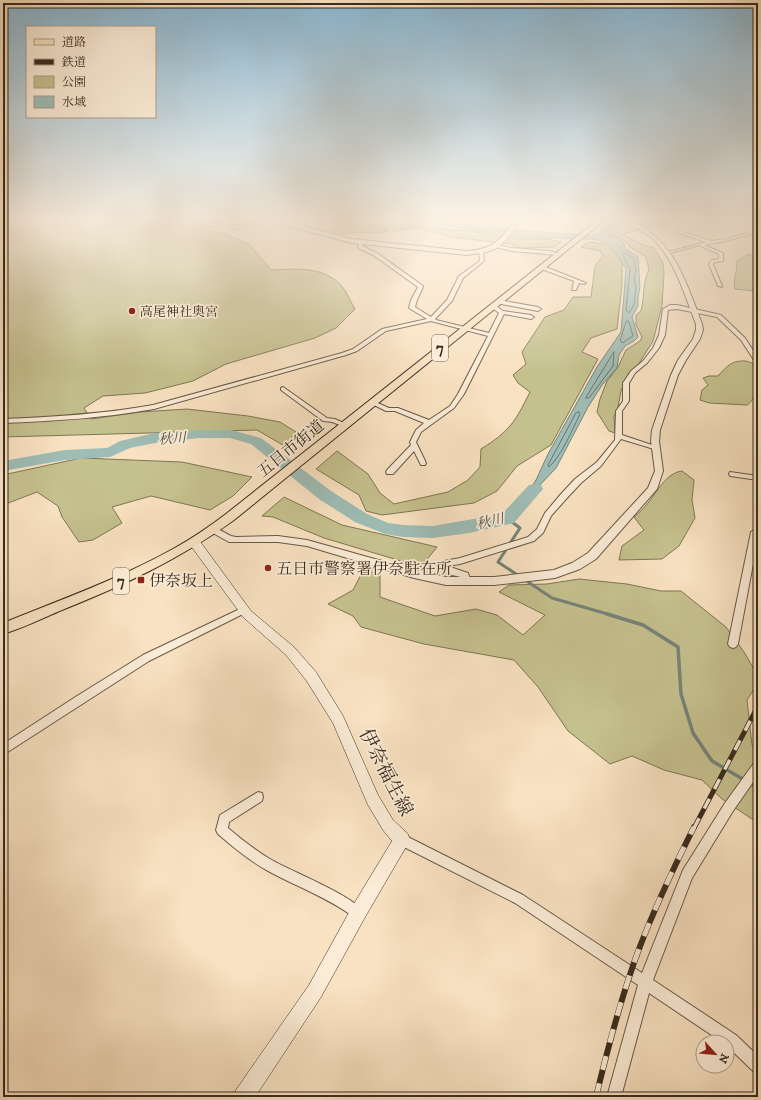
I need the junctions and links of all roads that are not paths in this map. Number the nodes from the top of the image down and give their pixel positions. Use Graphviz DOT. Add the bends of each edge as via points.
graph roads {
  1 [pos="397,269"];
  2 [pos="471,269"];
  3 [pos="537,269"];
  4 [pos="547,269"];
  5 [pos="678,269"];
  6 [pos="713,269"];
  7 [pos="578,280"];
  8 [pos="584,283"];
  9 [pos="720,286"];
  10 [pos="574,289"];
  11 [pos="496,304"];
  12 [pos="538,309"];
  13 [pos="502,312"];
  14 [pos="694,312"];
  15 [pos="530,317"];
  16 [pos="431,319"];
  17 [pos="464,329"];
  18 [pos="490,335"];
  19 [pos="758,362"];
  20 [pos="283,389"];
  21 [pos="373,403"];
  22 [pos="3,421"];
  23 [pos="429,423"];
  24 [pos="345,425"];
  25 [pos="618,436"];
  26 [pos="415,445"];
  27 [pos="656,448"];
  28 [pos="424,463"];
  29 [pos="390,472"];
  30 [pos="733,474"];
  31 [pos="758,478"];
  32 [pos="214,530"];
  33 [pos="758,533"];
  34 [pos="196,543"];
  35 [pos="467,582"];
  36 [pos="244,610"];
  37 [pos="3,629"];
  38 [pos="733,644"];
  39 [pos="3,750"];
  40 [pos="758,766"];
  41 [pos="258,797"];
  42 [pos="402,840"];
  43 [pos="358,913"];
  44 [pos="645,983"];
  45 [pos="758,1066"];
  46 [pos="243,1097"];
  47 [pos="614,1097"];
  1 -- 16 [label="street" via="421,287 412,308"];
  2 -- 16 [label="street" via="461,277 449,301"];
  3 -- 11 [label="main road, 五日市街道 / 7"];
  4 -- 7 [label="street"];
  5 -- 14 [label="street"];
  6 -- 9 [label="street"];
  7 -- 8 [label="street"];
  7 -- 10 [label="street"];
  11 -- 12 [label="street"];
  11 -- 13 [label="street"];
  11 -- 17 [label="main road, 五日市街道 / 7"];
  13 -- 15 [label="street"];
  13 -- 18 [label="street"];
  14 -- 19 [label="street" via="719,316 743,339"];
  14 -- 25 [label="street" via="677,307 666,309 662,335 656,348 626,383 626,401 619,411"];
  14 -- 27 [label="street" via="699,326 698,337 678,366 656,430"];
  16 -- 17 [label="street"];
  16 -- 22 [label="street" via="384,330 355,350 344,354 165,405 88,416"];
  17 -- 18 [label="street"];
  17 -- 21 [label="main road, 五日市街道 / 7"];
  18 -- 23 [label="street" via="452,406"];
  20 -- 24 [label="street" via="325,420"];
  21 -- 23 [label="street" via="388,410 396,409"];
  21 -- 24 [label="main road, 五日市街道 / 7"];
  23 -- 26 [label="street" via="418,431 413,442"];
  24 -- 32 [label="main road, 五日市街道 / 7"];
  25 -- 27 [label="street"];
  25 -- 35 [label="street" via="618,440 599,464 564,496 548,515 540,531 531,539 442,564 446,570 465,575"];
  26 -- 28 [label="street"];
  26 -- 29 [label="street"];
  27 -- 35 [label="street" via="659,471 652,489 589,559 569,570 546,576"];
  30 -- 31 [label="street"];
  32 -- 34 [label="main road, 五日市街道 / 7"];
  32 -- 35 [label="street" via="232,540 278,539 307,543 424,577"];
  33 -- 38 [label="street" via="755,532"];
  34 -- 36 [label="main road, 伊奈福生線"];
  34 -- 37 [label="main road, 五日市街道 / 7" via="130,577"];
  36 -- 39 [label="street" via="151,655"];
  36 -- 42 [label="main road, 伊奈福生線" via="290,651 312,676 338,720 376,805 388,825"];
  40 -- 44 [label="street" via="687,874"];
  41 -- 43 [label="street" via="224,819 222,830 246,852 344,902"];
  42 -- 43 [label="main road, 伊奈福生線"];
  42 -- 44 [label="street" via="519,899"];
  43 -- 46 [label="main road, 伊奈福生線" via="315,992"];
  44 -- 45 [label="street" via="731,1040"];
  44 -- 47 [label="street"];
}
